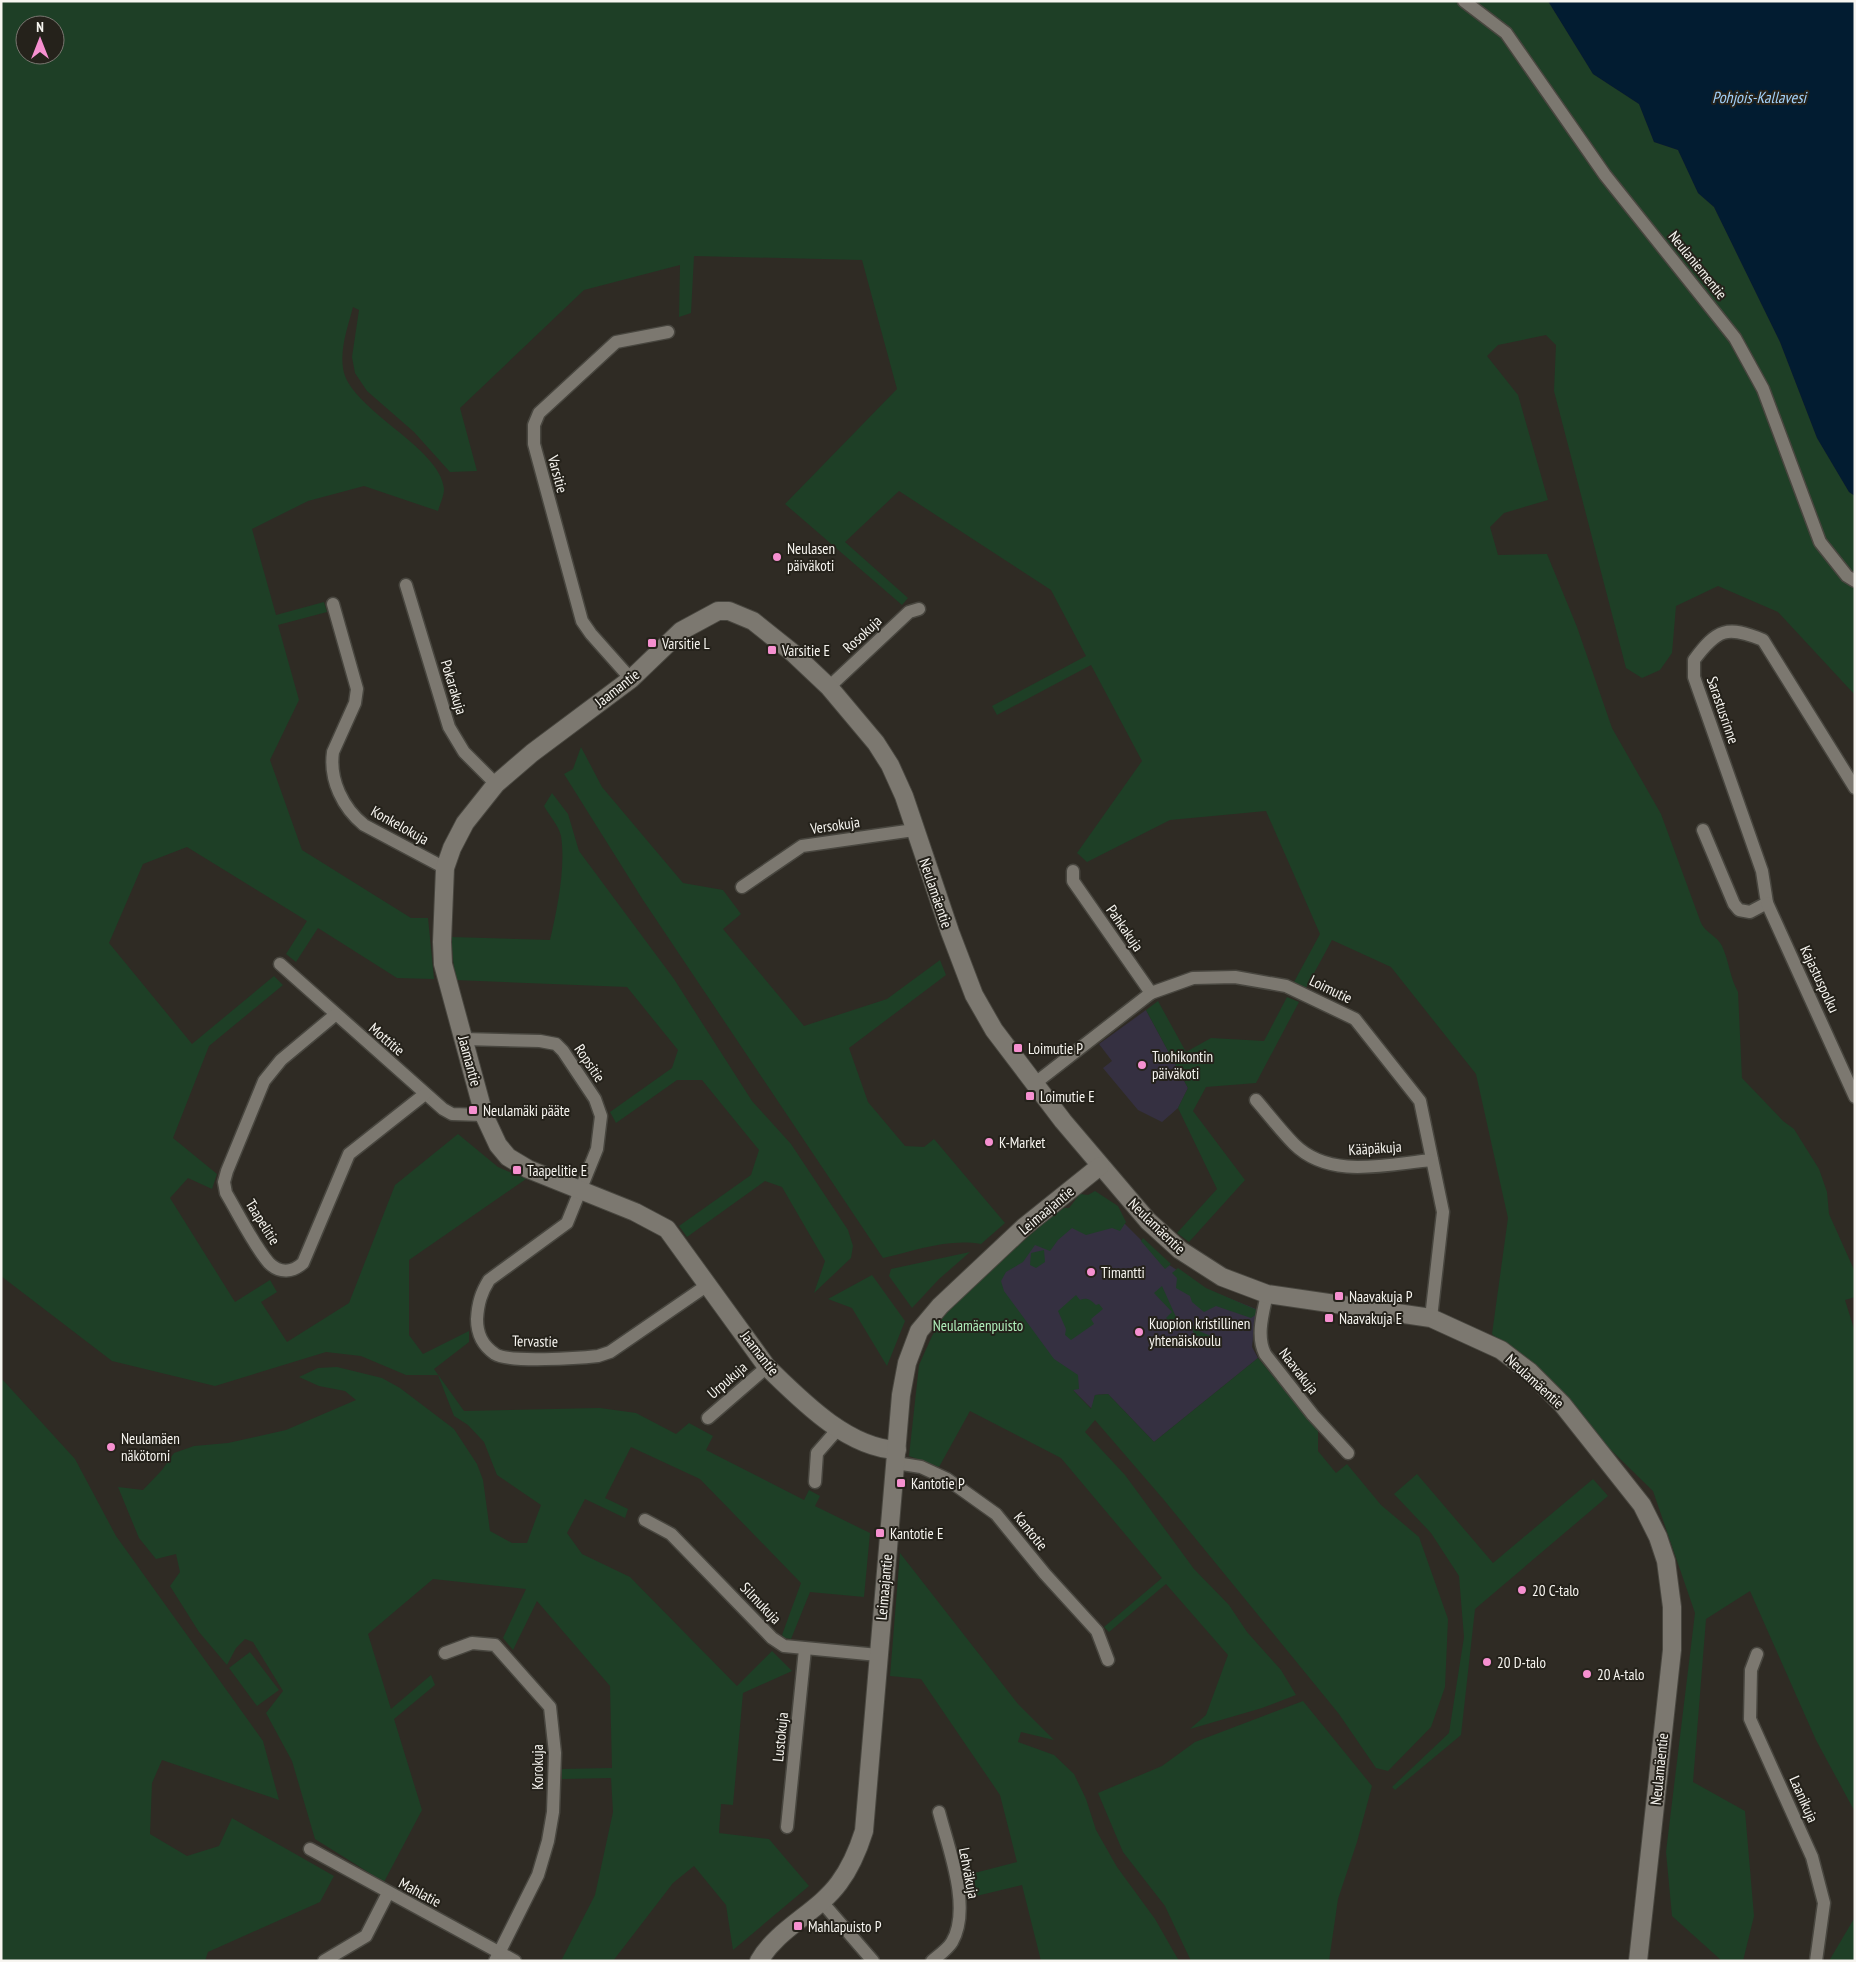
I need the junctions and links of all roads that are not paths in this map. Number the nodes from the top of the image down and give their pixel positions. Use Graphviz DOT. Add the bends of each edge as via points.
graph roads {
  1 [pos="1464,1"];
  2 [pos="668,332"];
  3 [pos="1855,581"];
  4 [pos="406,585"];
  5 [pos="333,604"];
  6 [pos="919,608"];
  7 [pos="718,611"];
  8 [pos="631,680"];
  9 [pos="829,687"];
  10 [pos="496,784"];
  11 [pos="1855,788"];
  12 [pos="914,830"];
  13 [pos="1703,830"];
  14 [pos="445,868"];
  15 [pos="1073,876"];
  16 [pos="742,887"];
  17 [pos="1766,903"];
  18 [pos="280,964"];
  19 [pos="1151,993"];
  20 [pos="335,1015"];
  21 [pos="464,1039"];
  22 [pos="1034,1084"];
  23 [pos="425,1094"];
  24 [pos="1855,1097"];
  25 [pos="1256,1100"];
  26 [pos="484,1115"];
  27 [pos="1432,1160"];
  28 [pos="1100,1166"];
  29 [pos="579,1189"];
  30 [pos="709,1284"];
  31 [pos="1267,1294"];
  32 [pos="1431,1318"];
  33 [pos="767,1367"];
  34 [pos="708,1418"];
  35 [pos="838,1429"];
  36 [pos="1348,1453"];
  37 [pos="896,1457"];
  38 [pos="815,1482"];
  39 [pos="645,1520"];
  40 [pos="805,1649"];
  41 [pos="445,1653"];
  42 [pos="1757,1654"];
  43 [pos="878,1655"];
  44 [pos="1108,1660"];
  45 [pos="939,1812"];
  46 [pos="787,1827"];
  47 [pos="310,1850"];
  48 [pos="388,1893"];
  49 [pos="821,1901"];
  50 [pos="497,1956"];
  51 [pos="324,1961"];
  52 [pos="515,1961"];
  53 [pos="759,1961"];
  54 [pos="873,1961"];
  55 [pos="932,1961"];
  56 [pos="1638,1961"];
  57 [pos="1816,1961"];
  1 -- 3 [label="street, Neulaniementie" via="1506,33 1605,175 1735,338 1763,389 1820,542 1847,576"];
  2 -- 8 [label="street, Varsitie" via="616,342 540,413 534,425 534,444 582,621"];
  4 -- 10 [label="street, Pokarakuja" via="448,727 464,752"];
  5 -- 14 [label="street, Konkelokuja" via="356,689 355,702 333,752 338,792 354,817 364,825"];
  6 -- 9 [label="street, Rosokuja" via="909,612"];
  7 -- 8 [label="street, Jaamantie" via="681,631"];
  7 -- 9 [label="street, Neulamäentie" via="735,613 753,621"];
  8 -- 10 [label="street, Jaamantie" via="532,753"];
  9 -- 12 [label="street, Neulamäentie" via="876,743 890,765"];
  10 -- 14 [label="street, Jaamantie" via="465,823"];
  11 -- 17 [label="street, Sarastusrinne" via="1763,640 1740,630 1715,636 1694,660 1694,677 1762,871"];
  12 -- 16 [label="street, Versokuja" via="802,846"];
  12 -- 22 [label="street, Neulamäentie" via="974,995 994,1030"];
  13 -- 17 [label="street" via="1739,910 1750,912"];
  14 -- 21 [label="street, Jaamantie" via="443,964"];
  15 -- 19 [label="street, Pahkakuja"];
  17 -- 24 [label="street, Kajastuspolku"];
  18 -- 20 [label="street, Mottitie"];
  19 -- 22 [label="street, Loimutie"];
  19 -- 27 [label="street, Loimutie" via="1193,978 1236,977 1286,986 1355,1019 1420,1101"];
  20 -- 23 [label="street, Mottitie"];
  20 -- 23 [label="street, Taapelitie" via="281,1060 264,1081 224,1182 226,1193 270,1264 287,1271 295,1270 303,1263 349,1154"];
  21 -- 26 [label="street, Jaamantie"];
  21 -- 29 [label="street, Ropsitie" via="540,1041 556,1044 563,1051 594,1099 601,1116 597,1149"];
  22 -- 28 [label="street, Neulamäentie"];
  23 -- 26 [label="street, Mottitie" via="452,1114"];
  25 -- 27 [label="street, Kääpäkuja" via="1295,1145 1324,1163 1348,1167"];
  26 -- 29 [label="street, Jaamantie" via="498,1145 508,1157 528,1169"];
  27 -- 32 [label="street, Loimutie" via="1443,1212"];
  28 -- 31 [label="street, Neulamäentie" via="1148,1221 1180,1250 1222,1277"];
  28 -- 37 [label="street, Leimaajantie" via="1024,1227 940,1306 919,1331 907,1362"];
  29 -- 30 [label="street, Jaamantie" via="668,1229"];
  29 -- 30 [label="street, Tervastie" via="567,1222 489,1280 483,1289 478,1301 477,1333 497,1355 584,1358 604,1354"];
  30 -- 33 [label="street, Jaamantie"];
  31 -- 32 [label="street, Neulamäentie"];
  31 -- 36 [label="street, Naavakuja" via="1261,1347 1313,1415"];
  32 -- 56 [label="street, Neulamäentie" via="1501,1350 1530,1372 1562,1404 1642,1505 1658,1536 1666,1561 1672,1607 1672,1650"];
  33 -- 34 [label="street, Urpukuja"];
  33 -- 35 [label="street, Jaamantie"];
  35 -- 37 [label="street, Jaamantie"];
  35 -- 38 [label="street" via="817,1453"];
  37 -- 43 [label="street, Leimaajantie"];
  37 -- 44 [label="street, Kantotie" via="947,1479 996,1514 1098,1631"];
  39 -- 40 [label="street, Silmukuja" via="671,1534 772,1638 784,1646"];
  40 -- 43 [label="street, Silmukuja"];
  40 -- 46 [label="street, Lustokuja"];
  41 -- 50 [label="street, Korokuja" via="472,1643 495,1645 550,1707 555,1753 553,1812 548,1840 538,1875"];
  42 -- 57 [label="street, Laanikuja" via="1751,1670 1750,1719 1812,1857 1824,1903"];
  43 -- 49 [label="street, Leimaajantie" via="864,1831 858,1852 847,1871"];
  45 -- 55 [label="street, Lehväkuja" via="957,1883 960,1911 952,1942"];
  47 -- 48 [label="street, Mahlatie"];
  48 -- 50 [label="street, Mahlatie"];
  48 -- 51 [label="street" via="366,1936"];
  49 -- 53 [label="street, Leimaajantie" via="774,1941"];
  49 -- 54 [label="street"];
  50 -- 52 [label="street, Mahlatie"];
}
